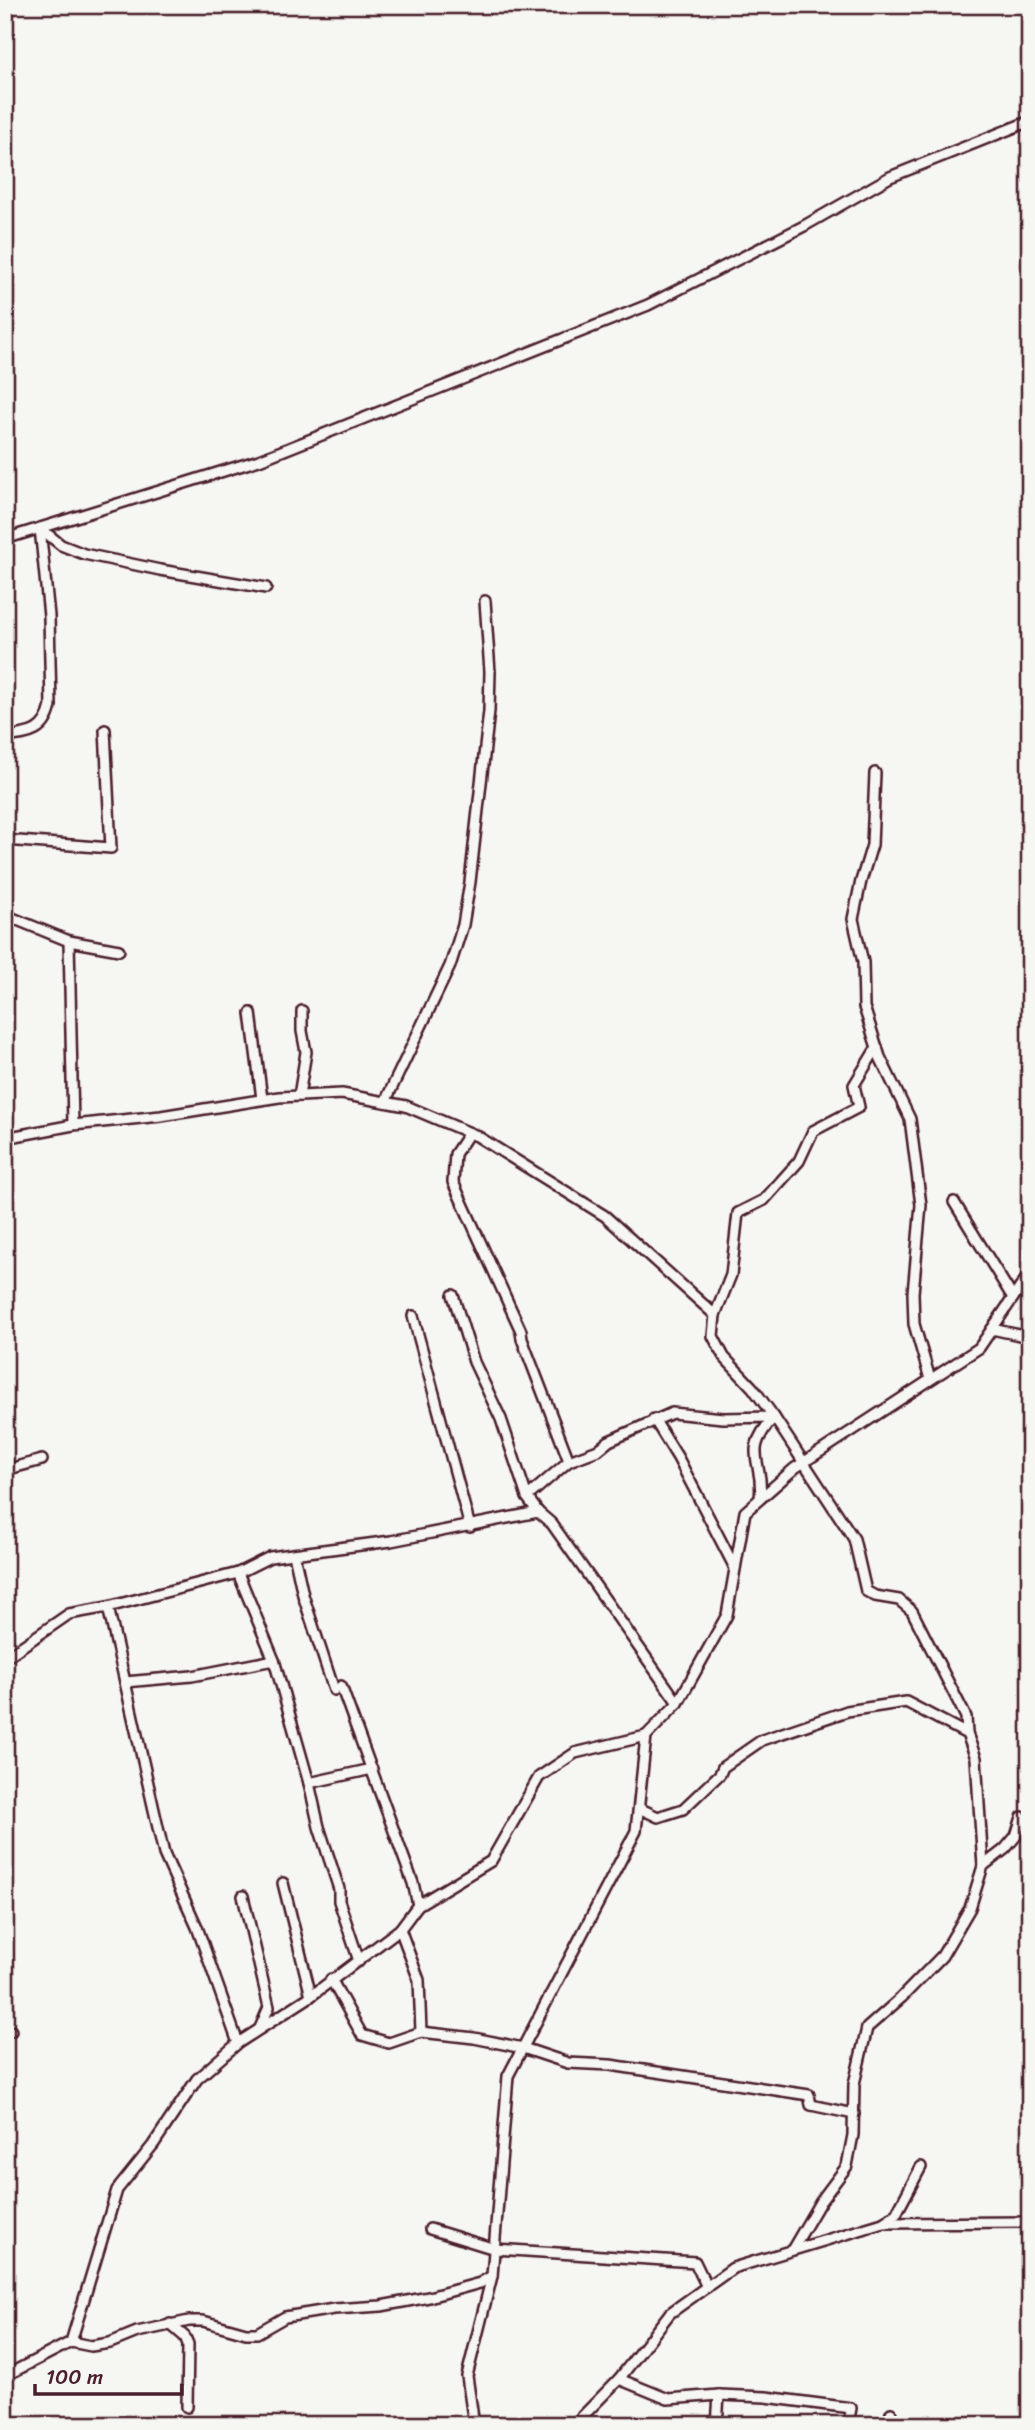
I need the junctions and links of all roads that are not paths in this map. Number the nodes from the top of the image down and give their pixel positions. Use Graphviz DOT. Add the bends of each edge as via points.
graph roads {
  1 [pos="1030,121"];
  2 [pos="40,528"];
  3 [pos="5,538"];
  4 [pos="266,588"];
  5 [pos="485,601"];
  6 [pos="105,730"];
  7 [pos="5,737"];
  8 [pos="875,773"];
  9 [pos="5,840"];
  10 [pos="5,915"];
  11 [pos="69,942"];
  12 [pos="119,950"];
  13 [pos="302,1011"];
  14 [pos="251,1013"];
  15 [pos="877,1047"];
  16 [pos="299,1096"];
  17 [pos="262,1099"];
  18 [pos="385,1102"];
  19 [pos="73,1125"];
  20 [pos="469,1133"];
  21 [pos="5,1138"];
  22 [pos="954,1202"];
  23 [pos="1030,1273"];
  24 [pos="453,1295"];
  25 [pos="1013,1298"];
  26 [pos="715,1315"];
  27 [pos="413,1316"];
  28 [pos="992,1329"];
  29 [pos="1030,1334"];
  30 [pos="930,1379"];
  31 [pos="774,1417"];
  32 [pos="654,1419"];
  33 [pos="42,1460"];
  34 [pos="569,1461"];
  35 [pos="804,1462"];
  36 [pos="5,1470"];
  37 [pos="527,1497"];
  38 [pos="760,1498"];
  39 [pos="538,1512"];
  40 [pos="470,1527"];
  41 [pos="294,1554"];
  42 [pos="735,1568"];
  43 [pos="238,1573"];
  44 [pos="108,1607"];
  45 [pos="5,1658"];
  46 [pos="274,1660"];
  47 [pos="125,1682"];
  48 [pos="678,1703"];
  49 [pos="967,1734"];
  50 [pos="646,1736"];
  51 [pos="372,1769"];
  52 [pos="309,1783"];
  53 [pos="639,1808"];
  54 [pos="1022,1817"];
  55 [pos="983,1866"];
  56 [pos="283,1883"];
  57 [pos="243,1896"];
  58 [pos="418,1905"];
  59 [pos="400,1929"];
  60 [pos="359,1961"];
  61 [pos="331,1979"];
  62 [pos="311,1996"];
  63 [pos="260,2029"];
  64 [pos="421,2032"];
  65 [pos="238,2043"];
  66 [pos="523,2048"];
  67 [pos="854,2114"];
  68 [pos="921,2167"];
  69 [pos="1030,2222"];
  70 [pos="883,2223"];
  71 [pos="430,2229"];
  72 [pos="495,2249"];
  73 [pos="792,2250"];
  74 [pos="492,2276"];
  75 [pos="707,2287"];
  76 [pos="170,2324"];
  77 [pos="71,2342"];
  78 [pos="5,2376"];
  79 [pos="619,2379"];
  80 [pos="719,2395"];
  81 [pos="187,2407"];
  82 [pos="891,2413"];
  83 [pos="474,2425"];
  84 [pos="574,2425"];
  85 [pos="717,2425"];
  86 [pos="848,2425"];
  87 [pos="889,2425"];
  1 -- 2 [label="street" via="890,177 648,305 259,460"];
  2 -- 3 [label="street"];
  2 -- 4 [label="street" via="61,545 84,554"];
  2 -- 7 [label="street" via="49,616 51,706 48,718 33,734"];
  5 -- 18 [label="street" via="489,711 463,925 450,966"];
  6 -- 9 [label="street" via="111,848"];
  8 -- 15 [label="street" via="872,845 853,919 863,962 864,1007"];
  10 -- 11 [label="street"];
  11 -- 12 [label="street"];
  11 -- 19 [label="street"];
  13 -- 16 [label="street" via="306,1052"];
  14 -- 17 [label="street"];
  15 -- 26 [label="street" via="854,1085 859,1107 813,1131 799,1161 764,1200 738,1213 730,1275"];
  15 -- 30 [label="street" via="910,1119 921,1205 914,1324"];
  16 -- 17 [label="street"];
  16 -- 18 [label="street" via="342,1094"];
  17 -- 19 [label="street"];
  18 -- 20 [label="street" via="406,1106"];
  19 -- 21 [label="street"];
  20 -- 26 [label="street" via="606,1216"];
  20 -- 34 [label="street" via="455,1154 453,1182 521,1331"];
  22 -- 25 [label="street"];
  23 -- 25 [label="street"];
  24 -- 37 [label="street"];
  25 -- 28 [label="street"];
  26 -- 31 [label="street" via="713,1336 724,1357"];
  27 -- 40 [label="street"];
  28 -- 29 [label="street"];
  28 -- 30 [label="street" via="979,1348"];
  30 -- 35 [label="street"];
  31 -- 32 [label="street" via="672,1413"];
  31 -- 35 [label="street"];
  31 -- 38 [label="street" via="760,1432 755,1452"];
  32 -- 34 [label="street"];
  32 -- 42 [label="street"];
  33 -- 36 [label="street"];
  34 -- 37 [label="street"];
  35 -- 38 [label="street"];
  35 -- 49 [label="street" via="854,1539 866,1591 899,1600 912,1611 966,1717"];
  37 -- 39 [label="street"];
  38 -- 42 [label="street" via="745,1512"];
  39 -- 40 [label="street"];
  39 -- 48 [label="street" via="552,1524"];
  40 -- 41 [label="street"];
  41 -- 43 [label="street" via="270,1557"];
  41 -- 51 [label="street" via="303,1595"];
  42 -- 48 [label="street" via="727,1615"];
  43 -- 44 [label="street"];
  43 -- 46 [label="street"];
  44 -- 45 [label="street" via="69,1614"];
  44 -- 47 [label="street"];
  46 -- 47 [label="street" via="192,1676"];
  46 -- 52 [label="street"];
  47 -- 65 [label="street" via="164,1854 197,1927"];
  48 -- 50 [label="street"];
  49 -- 53 [label="street" via="906,1702 846,1712 762,1740 723,1767 683,1809 658,1817"];
  49 -- 55 [label="street" via="976,1758"];
  50 -- 53 [label="street"];
  50 -- 58 [label="street" via="575,1753 539,1777 491,1861"];
  51 -- 52 [label="street"];
  51 -- 58 [label="street"];
  52 -- 60 [label="street"];
  53 -- 66 [label="street" via="636,1830"];
  54 -- 55 [label="street" via="1016,1836"];
  55 -- 67 [label="street" via="970,1908 942,1956 867,2028 854,2084"];
  56 -- 62 [label="street"];
  57 -- 63 [label="street" via="269,2007"];
  58 -- 59 [label="street"];
  59 -- 60 [label="street"];
  59 -- 64 [label="street" via="419,1980"];
  60 -- 61 [label="street"];
  61 -- 62 [label="street"];
  61 -- 64 [label="street" via="362,2035 389,2043"];
  62 -- 63 [label="street"];
  63 -- 65 [label="street"];
  64 -- 66 [label="street"];
  65 -- 77 [label="street" via="197,2079 117,2190"];
  66 -- 67 [label="street" via="568,2063 610,2065 808,2095 811,2105"];
  66 -- 72 [label="street" via="508,2077"];
  67 -- 73 [label="street" via="847,2166"];
  68 -- 70 [label="street" via="896,2214"];
  69 -- 70 [label="street"];
  70 -- 73 [label="street"];
  71 -- 72 [label="street"];
  72 -- 74 [label="street"];
  72 -- 75 [label="street" via="695,2262"];
  73 -- 75 [label="street" via="733,2267"];
  74 -- 76 [label="street" via="429,2297 285,2317 257,2333 203,2321"];
  74 -- 83 [label="street" via="467,2376"];
  75 -- 79 [label="street" via="670,2313"];
  76 -- 77 [label="street" via="110,2343"];
  76 -- 81 [label="street" via="188,2344"];
  77 -- 78 [label="street"];
  79 -- 80 [label="street" via="668,2399"];
  79 -- 84 [label="street"];
  80 -- 85 [label="street"];
  80 -- 86 [label="street" via="851,2408"];
  82 -- 87 [label="street"];
}
